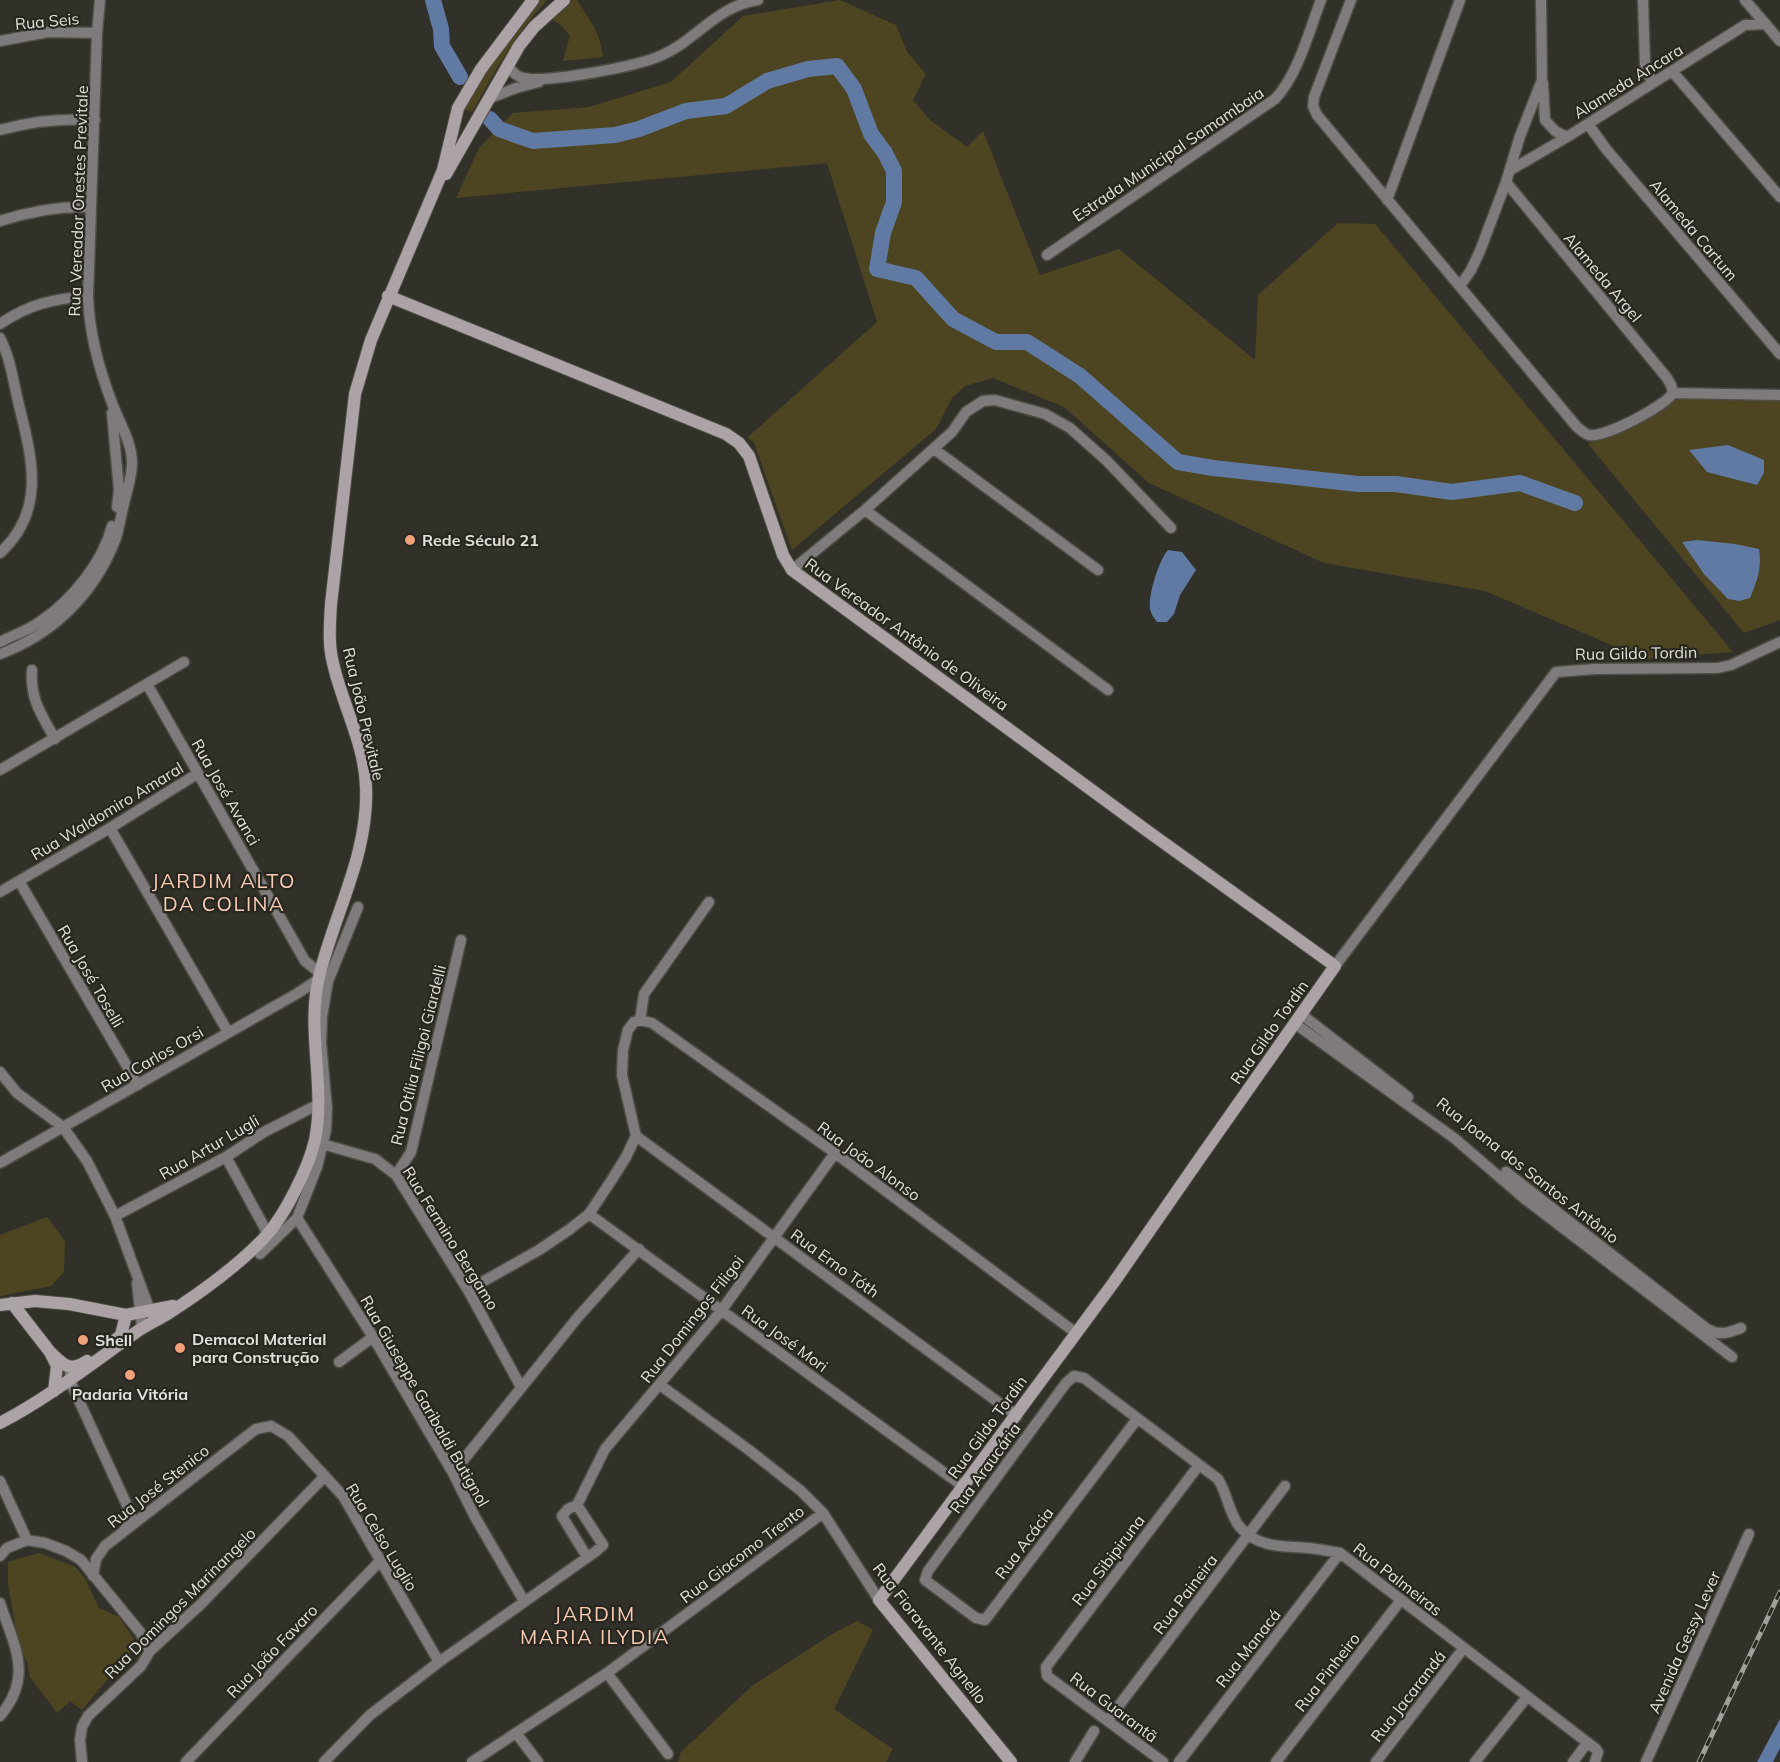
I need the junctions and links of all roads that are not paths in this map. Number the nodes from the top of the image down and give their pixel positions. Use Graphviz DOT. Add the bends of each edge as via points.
graph roads {
  1 [pos="100,0"];
  2 [pos="532,0"];
  3 [pos="753,0"];
  4 [pos="1321,0"];
  5 [pos="1351,0"];
  6 [pos="1460,0"];
  7 [pos="1541,0"];
  8 [pos="1643,0"];
  9 [pos="1745,0"];
  10 [pos="560,1"];
  11 [pos="1766,24"];
  12 [pos="1745,25"];
  13 [pos="97,33"];
  14 [pos="0,41"];
  15 [pos="1780,41"];
  16 [pos="508,64"];
  17 [pos="1672,71"];
  18 [pos="551,79"];
  19 [pos="1542,80"];
  20 [pos="1653,83"];
  21 [pos="490,98"];
  22 [pos="458,108"];
  23 [pos="95,120"];
  24 [pos="476,122"];
  25 [pos="1588,124"];
  26 [pos="0,130"];
  27 [pos="1567,137"];
  28 [pos="1509,171"];
  29 [pos="1506,182"];
  30 [pos="433,196"];
  31 [pos="1780,197"];
  32 [pos="1387,200"];
  33 [pos="91,207"];
  34 [pos="0,221"];
  35 [pos="1047,255"];
  36 [pos="1460,286"];
  37 [pos="87,296"];
  38 [pos="388,296"];
  39 [pos="0,324"];
  40 [pos="0,338"];
  41 [pos="1780,354"];
  42 [pos="1673,393"];
  43 [pos="1780,395"];
  44 [pos="111,400"];
  45 [pos="934,449"];
  46 [pos="865,510"];
  47 [pos="1171,528"];
  48 [pos="0,553"];
  49 [pos="792,570"];
  50 [pos="1098,570"];
  51 [pos="0,642"];
  52 [pos="1780,642"];
  53 [pos="0,654"];
  54 [pos="184,662"];
  55 [pos="32,670"];
  56 [pos="147,684"];
  57 [pos="1108,690"];
  58 [pos="55,739"];
  59 [pos="0,770"];
  60 [pos="197,774"];
  61 [pos="110,828"];
  62 [pos="19,881"];
  63 [pos="0,892"];
  64 [pos="709,902"];
  65 [pos="358,907"];
  66 [pos="461,939"];
  67 [pos="1335,966"];
  68 [pos="320,976"];
  69 [pos="1297,1018"];
  70 [pos="640,1020"];
  71 [pos="228,1032"];
  72 [pos="0,1072"];
  73 [pos="138,1085"];
  74 [pos="319,1104"];
  75 [pos="63,1127"];
  76 [pos="636,1136"];
  77 [pos="322,1144"];
  78 [pos="835,1153"];
  79 [pos="226,1157"];
  80 [pos="0,1163"];
  81 [pos="396,1175"];
  82 [pos="589,1214"];
  83 [pos="115,1216"];
  84 [pos="297,1218"];
  85 [pos="268,1233"];
  86 [pos="774,1236"];
  87 [pos="639,1249"];
  88 [pos="260,1254"];
  89 [pos="468,1290"];
  90 [pos="6,1304"];
  91 [pos="721,1311"];
  92 [pos="126,1315"];
  93 [pos="148,1315"];
  94 [pos="1741,1328"];
  95 [pos="1076,1333"];
  96 [pos="373,1337"];
  97 [pos="50,1352"];
  98 [pos="1732,1357"];
  99 [pos="339,1362"];
  100 [pos="69,1367"];
  101 [pos="70,1381"];
  102 [pos="660,1385"];
  103 [pos="521,1387"];
  104 [pos="54,1391"];
  105 [pos="1017,1416"];
  106 [pos="1137,1419"];
  107 [pos="0,1423"];
  108 [pos="256,1430"];
  109 [pos="1199,1465"];
  110 [pos="453,1473"];
  111 [pos="325,1476"];
  112 [pos="0,1481"];
  113 [pos="1285,1486"];
  114 [pos="964,1487"];
  115 [pos="577,1505"];
  116 [pos="823,1513"];
  117 [pos="1749,1534"];
  118 [pos="121,1535"];
  119 [pos="1249,1535"];
  120 [pos="27,1540"];
  121 [pos="2,1550"];
  122 [pos="1340,1553"];
  123 [pos="587,1557"];
  124 [pos="380,1561"];
  125 [pos="928,1571"];
  126 [pos="93,1576"];
  127 [pos="879,1600"];
  128 [pos="1401,1600"];
  129 [pos="524,1601"];
  130 [pos="0,1603"];
  131 [pos="1463,1649"];
  132 [pos="150,1651"];
  133 [pos="439,1662"];
  134 [pos="607,1673"];
  135 [pos="1047,1676"];
  136 [pos="1527,1697"];
  137 [pos="0,1716"];
  138 [pos="1108,1720"];
  139 [pos="1094,1731"];
  140 [pos="516,1733"];
  141 [pos="1587,1743"];
  142 [pos="668,1754"];
  143 [pos="1597,1757"];
  144 [pos="82,1762"];
  145 [pos="186,1762"];
  146 [pos="324,1762"];
  147 [pos="472,1762"];
  148 [pos="538,1762"];
  149 [pos="1011,1762"];
  150 [pos="1075,1762"];
  151 [pos="1163,1762"];
  152 [pos="1179,1762"];
  153 [pos="1276,1762"];
  154 [pos="1376,1762"];
  155 [pos="1475,1762"];
  156 [pos="1573,1762"];
  157 [pos="1646,1762"];
  1 -- 13 [label="street, Rua Vereador Orestes Previtale"];
  2 -- 22 [label="main road, Rua João Previtale" via="481,69"];
  3 -- 18 [label="street" via="726,10 677,48 660,56"];
  4 -- 35 [label="street, Estrada Municipal Samambaia" via="1294,70 1275,99"];
  5 -- 32 [label="street" via="1313,106"];
  6 -- 32 [label="street"];
  7 -- 19 [label="street"];
  8 -- 20 [label="street" via="1645,64"];
  9 -- 11 [label="street"];
  9 -- 12 [label="street"];
  10 -- 16 [label="main road, Rua João Previtale" via="534,27"];
  11 -- 12 [label="street, Alameda Ancara"];
  11 -- 15 [label="street"];
  12 -- 17 [label="street, Alameda Ancara"];
  13 -- 14 [label="street, Rua Seis" via="48,32"];
  13 -- 23 [label="street, Rua Vereador Orestes Previtale"];
  16 -- 18 [label="street" via="519,76"];
  16 -- 21 [label="main road, Rua João Previtale"];
  17 -- 20 [label="street, Alameda Ancara"];
  17 -- 31 [label="street"];
  18 -- 21 [label="street"];
  19 -- 27 [label="street" via="1545,120"];
  19 -- 28 [label="street"];
  20 -- 25 [label="street, Alameda Ancara"];
  21 -- 24 [label="main road, Rua João Previtale"];
  22 -- 24 [label="main road" via="463,121"];
  22 -- 30 [label="main road, Rua João Previtale"];
  23 -- 26 [label="street" via="45,120"];
  23 -- 33 [label="street, Rua Vereador Orestes Previtale"];
  24 -- 30 [label="main road, Rua João Previtale"];
  25 -- 27 [label="street, Alameda Ancara"];
  25 -- 41 [label="street, Alameda Cartum"];
  27 -- 28 [label="street, Alameda Ancara"];
  28 -- 29 [label="street"];
  29 -- 36 [label="street" via="1472,270"];
  29 -- 42 [label="street, Alameda Argel" via="1667,378"];
  30 -- 38 [label="main road, Rua João Previtale"];
  32 -- 36 [label="street"];
  33 -- 34 [label="street" via="64,206"];
  33 -- 37 [label="street, Rua Vereador Orestes Previtale"];
  36 -- 42 [label="street" via="1577,427 1588,435 1598,435 1658,408"];
  37 -- 39 [label="street" via="34,305"];
  37 -- 44 [label="street, Rua Vereador Orestes Previtale" via="88,321"];
  38 -- 49 [label="main road, Rua Vereador Antônio de Oliveira" via="739,442 749,456 783,555"];
  38 -- 68 [label="main road, Rua João Previtale" via="355,394 330,632 332,661 362,762 366,786 364,828"];
  40 -- 48 [label="street" via="7,354 33,478 26,516"];
  42 -- 43 [label="street"];
  44 -- 51 [label="street, Rua Vereador Orestes Previtale" via="119,490 110,534 96,561 60,606 40,622"];
  44 -- 53 [label="street, Rua Vereador Orestes Previtale" via="132,463 115,541 90,587 63,618"];
  45 -- 46 [label="street"];
  45 -- 47 [label="street" via="966,412 983,401 995,400 1045,414 1070,428 1099,454"];
  45 -- 50 [label="street"];
  46 -- 49 [label="street"];
  46 -- 57 [label="street"];
  49 -- 67 [label="main road, Rua Vereador Antônio de Oliveira"];
  52 -- 67 [label="street, Rua Gildo Tordin" via="1718,668 1556,672"];
  54 -- 56 [label="street"];
  55 -- 58 [label="street" via="35,704"];
  56 -- 58 [label="street"];
  56 -- 60 [label="street, Rua José Avanci"];
  58 -- 59 [label="street"];
  60 -- 61 [label="street, Rua Waldomiro Amaral"];
  60 -- 68 [label="street, Rua José Avanci" via="305,961"];
  61 -- 62 [label="street, Rua Waldomiro Amaral"];
  61 -- 71 [label="street"];
  62 -- 63 [label="street, Rua Waldomiro Amaral"];
  62 -- 73 [label="street, Rua José Toselli"];
  64 -- 70 [label="street" via="644,994"];
  65 -- 77 [label="street" via="328,981 322,1017 327,1108"];
  66 -- 81 [label="street, Rua Otília Filigoi Giardelli" via="411,1152"];
  67 -- 69 [label="main road, Rua Gildo Tordin"];
  68 -- 71 [label="street, Rua Carlos Orsi" via="298,993"];
  68 -- 74 [label="main road, Rua João Previtale" via="314,1017"];
  69 -- 94 [label="street, Rua Joana dos Santos Antônio" via="1707,1329 1716,1334"];
  69 -- 95 [label="main road, Rua Gildo Tordin"];
  69 -- 98 [label="street"];
  70 -- 76 [label="street" via="628,1030 622,1075"];
  70 -- 78 [label="street, Rua João Alonso" via="652,1023"];
  71 -- 73 [label="street, Rua Carlos Orsi"];
  72 -- 75 [label="street" via="17,1093"];
  73 -- 75 [label="street, Rua Carlos Orsi"];
  74 -- 79 [label="street, Rua Artur Lugli"];
  74 -- 85 [label="main road, Rua João Previtale" via="309,1159"];
  75 -- 80 [label="street, Rua Carlos Orsi"];
  75 -- 83 [label="street" via="87,1161"];
  76 -- 82 [label="street"];
  76 -- 86 [label="street, Rua Erno Tóth"];
  77 -- 81 [label="street, Rua Fermino Bergamo" via="375,1159"];
  77 -- 84 [label="street"];
  78 -- 86 [label="street, Rua Domingos Filigoi"];
  78 -- 95 [label="street, Rua João Alonso"];
  79 -- 83 [label="street, Rua Artur Lugli"];
  79 -- 85 [label="street"];
  81 -- 89 [label="street, Rua Fermino Bergamo"];
  82 -- 87 [label="street, Rua José Mori"];
  82 -- 89 [label="street" via="539,1250"];
  83 -- 93 [label="street"];
  84 -- 88 [label="street"];
  84 -- 96 [label="street, Rua Giuseppe Garibaldi Butignol"];
  85 -- 93 [label="main road, Rua João Previtale" via="214,1281 182,1303"];
  86 -- 91 [label="street, Rua Domingos Filigoi"];
  86 -- 105 [label="street, Rua Erno Tóth"];
  87 -- 91 [label="street, Rua José Mori"];
  87 -- 103 [label="street"];
  89 -- 103 [label="street, Rua Fermino Bergamo"];
  90 -- 92 [label="main road, Rua João Previtale" via="69,1304"];
  90 -- 97 [label="main road"];
  91 -- 102 [label="street, Rua Domingos Filigoi"];
  91 -- 114 [label="street, Rua José Mori"];
  92 -- 93 [label="main road, Rua João Previtale"];
  92 -- 100 [label="main road" via="124,1328 115,1341 80,1366"];
  93 -- 101 [label="main road, Rua João Previtale" via="142,1328"];
  95 -- 105 [label="main road, Rua Gildo Tordin"];
  96 -- 99 [label="street"];
  96 -- 110 [label="street, Rua Giuseppe Garibaldi Butignol"];
  97 -- 100 [label="main road"];
  97 -- 104 [label="main road" via="57,1366"];
  100 -- 101 [label="street"];
  101 -- 104 [label="main road, Rua João Previtale"];
  101 -- 118 [label="street" via="131,1514"];
  102 -- 115 [label="street, Rua Domingos Filigoi" via="605,1449"];
  102 -- 116 [label="street, Rua Fioravante Agnello" via="778,1472"];
  103 -- 110 [label="street"];
  104 -- 107 [label="main road, Rua João Previtale"];
  105 -- 114 [label="main road, Rua Gildo Tordin"];
  106 -- 109 [label="street"];
  106 -- 125 [label="street, Rua Araucária" via="1084,1378 1074,1377"];
  106 -- 125 [label="street, Rua Acácia" via="984,1620 925,1581"];
  108 -- 111 [label="street, Rua Celso Luglio" via="271,1426 288,1436"];
  108 -- 118 [label="street, Rua José Stenico"];
  109 -- 119 [label="street" via="1218,1479 1239,1525"];
  109 -- 135 [label="street, Rua Sibipiruna" via="1046,1668"];
  110 -- 129 [label="street, Rua Giuseppe Garibaldi Butignol"];
  111 -- 124 [label="street, Rua Celso Luglio" via="343,1496"];
  111 -- 132 [label="street, Rua Domingos Marinangelo" via="201,1605"];
  112 -- 120 [label="street"];
  113 -- 119 [label="street, Rua Paineira"];
  114 -- 127 [label="main road, Rua Gildo Tordin"];
  115 -- 123 [label="street, Rua Domingos Filigoi" via="562,1516"];
  115 -- 123 [label="street" via="603,1545"];
  116 -- 127 [label="street, Rua Fioravante Agnello"];
  116 -- 134 [label="street, Rua Giacomo Trento"];
  117 -- 157 [label="street, Avenida Gessy Lever"];
  118 -- 126 [label="street, Rua José Stenico" via="105,1546 96,1559"];
  119 -- 122 [label="street, Rua Palmeiras" via="1269,1545"];
  119 -- 138 [label="street, Rua Paineira"];
  120 -- 121 [label="street"];
  120 -- 126 [label="street" via="66,1551 81,1560"];
  122 -- 128 [label="street, Rua Palmeiras"];
  122 -- 152 [label="street, Rua Manacá"];
  123 -- 129 [label="street"];
  124 -- 133 [label="street, Rua Celso Luglio"];
  124 -- 145 [label="street, Rua João Favaro"];
  126 -- 132 [label="street" via="140,1632"];
  127 -- 149 [label="main road, Rua Fioravante Agnello"];
  128 -- 131 [label="street, Rua Palmeiras"];
  128 -- 153 [label="street, Rua Pinheiro"];
  129 -- 133 [label="street"];
  130 -- 137 [label="street" via="21,1674 16,1691"];
  131 -- 136 [label="street, Rua Palmeiras"];
  131 -- 154 [label="street, Rua Jacarandá"];
  132 -- 144 [label="street, Rua Domingos Marinangelo" via="141,1666 88,1716 80,1740"];
  133 -- 146 [label="street" via="370,1715"];
  134 -- 140 [label="street, Rua Giacomo Trento"];
  134 -- 142 [label="street"];
  135 -- 138 [label="street, Rua Guarantã"];
  136 -- 141 [label="street, Rua Palmeiras"];
  136 -- 155 [label="street"];
  138 -- 151 [label="street, Rua Guarantã"];
  139 -- 150 [label="street"];
  140 -- 147 [label="street, Rua Giacomo Trento"];
  140 -- 148 [label="street"];
  141 -- 143 [label="street, Rua Palmeiras"];
  141 -- 156 [label="street"];
}
